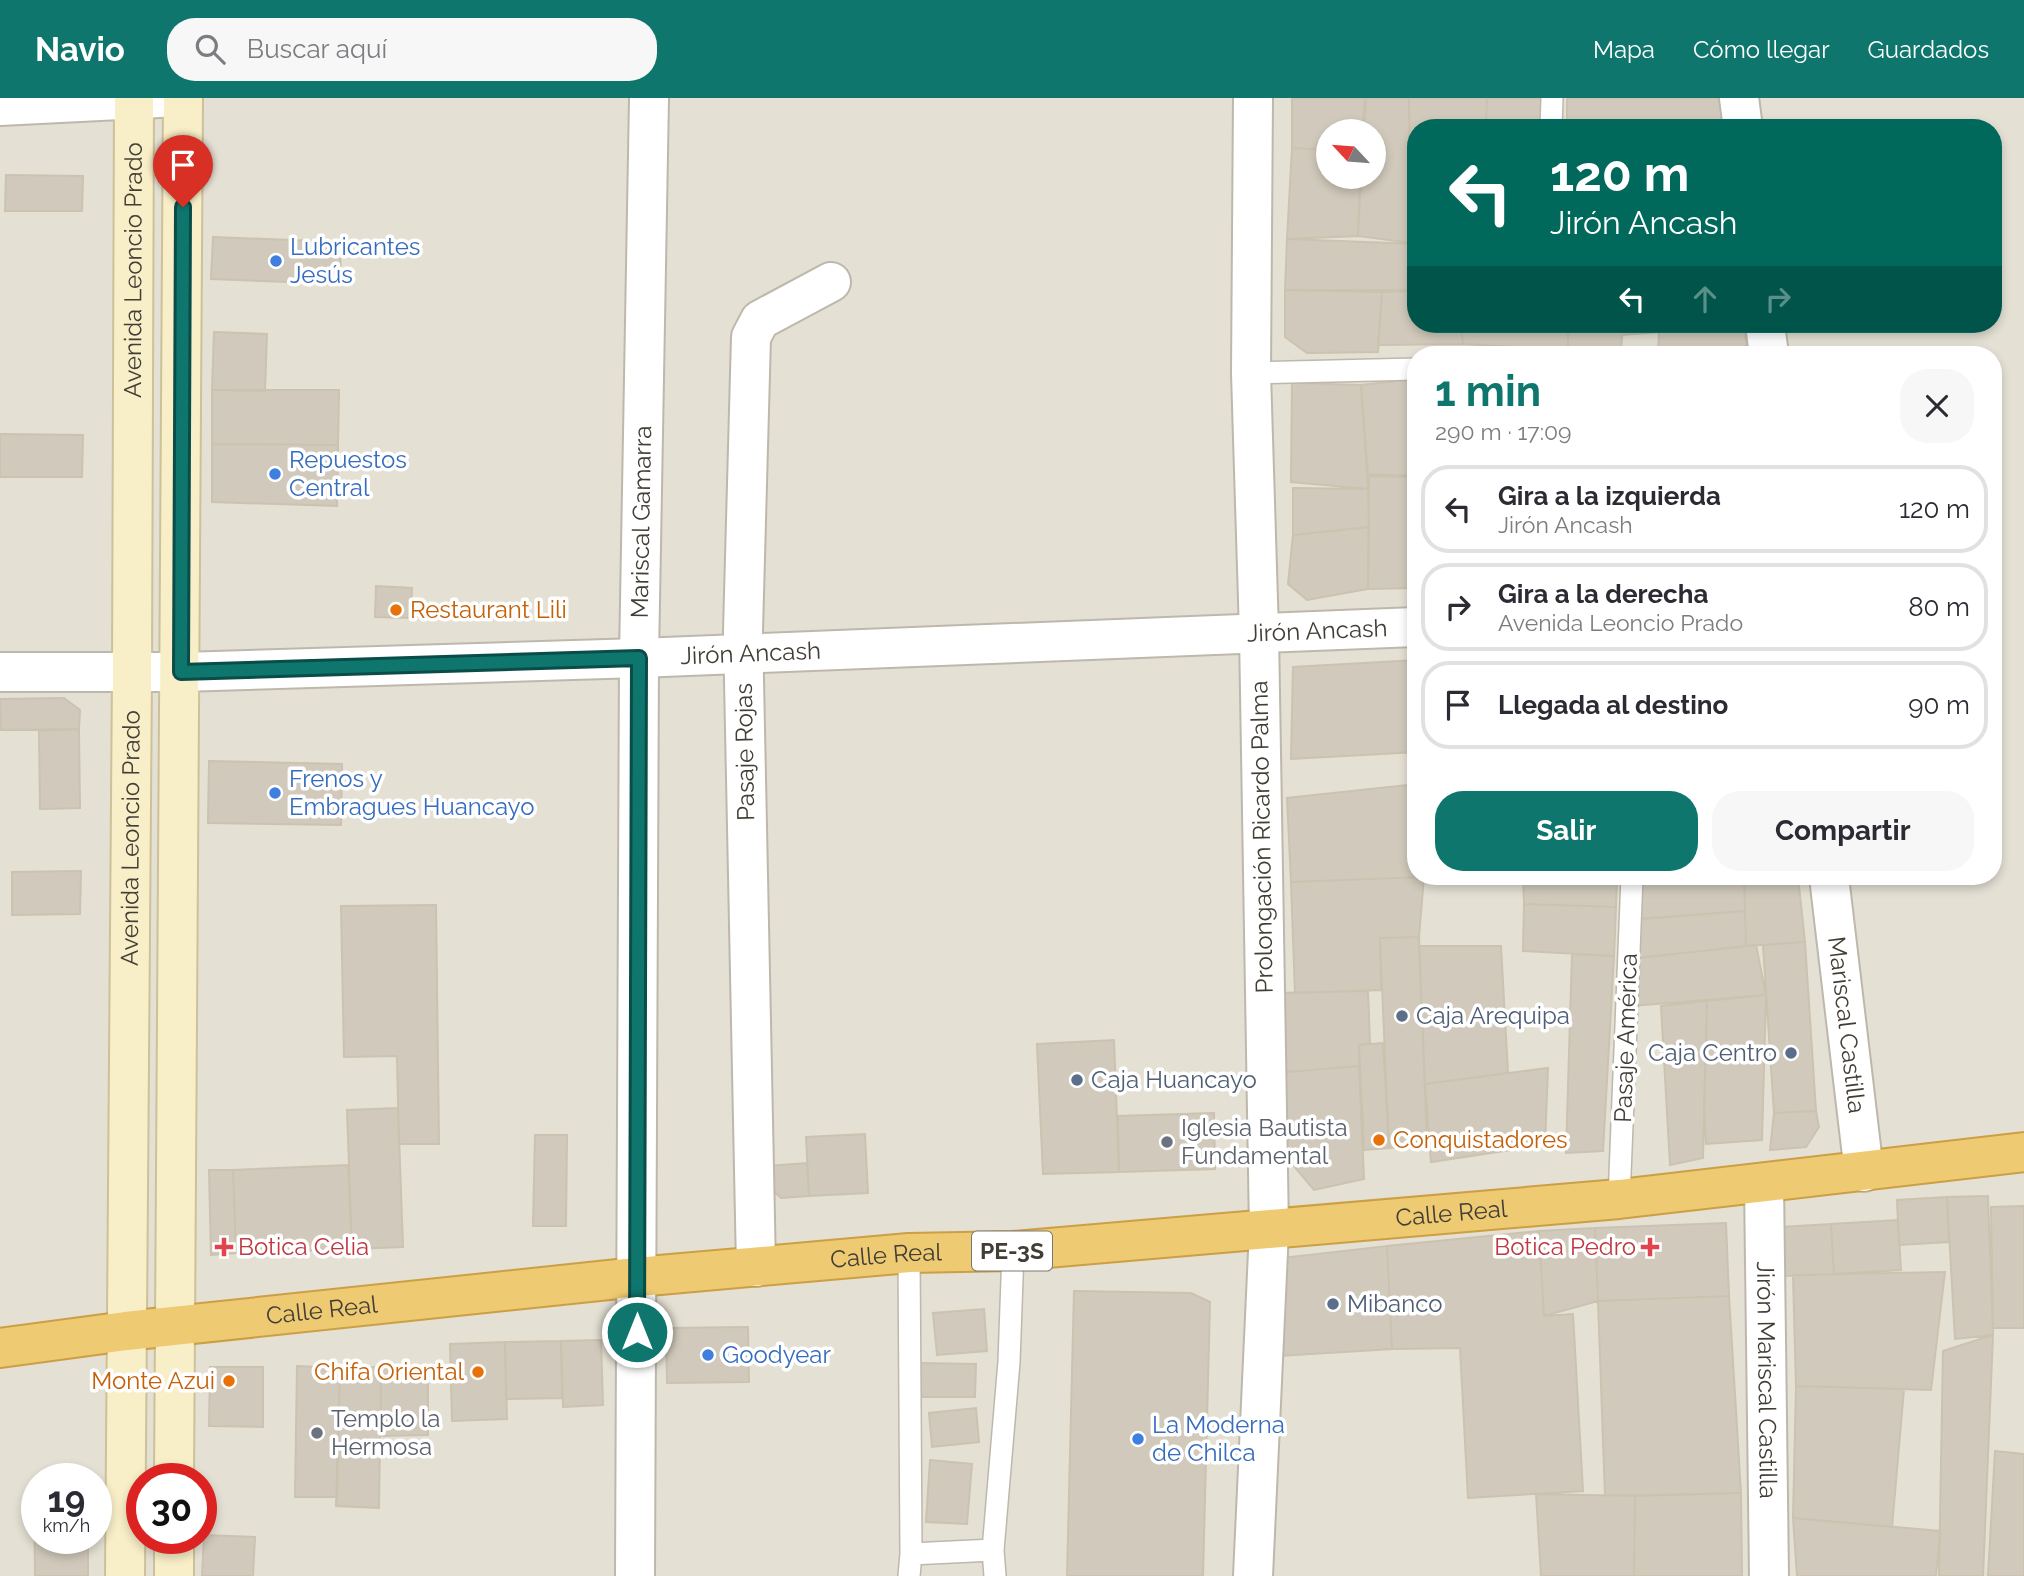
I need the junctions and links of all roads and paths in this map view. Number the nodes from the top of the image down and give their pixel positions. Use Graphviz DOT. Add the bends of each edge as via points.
graph roads {
  1 [pos="183,98"];
  2 [pos="649,98"];
  3 [pos="1253,98"];
  4 [pos="1552,98"];
  5 [pos="1739,98"];
  6 [pos="143,99"];
  7 [pos="0,106"];
  8 [pos="1551,119"];
  9 [pos="1742,119"];
  10 [pos="831,282"];
  11 [pos="1407,369"];
  12 [pos="1251,373"];
  13 [pos="1407,627"];
  14 [pos="1259,634"];
  15 [pos="743,654"];
  16 [pos="639,658"];
  17 [pos="0,672"];
  18 [pos="181,672"];
  19 [pos="132,673"];
  20 [pos="1632,885"];
  21 [pos="1830,885"];
  22 [pos="2024,1152"];
  23 [pos="1864,1172"];
  24 [pos="1764,1184"];
  25 [pos="1619,1199"];
  26 [pos="1269,1230"];
  27 [pos="1013,1251"];
  28 [pos="909,1253"];
  29 [pos="756,1267"];
  30 [pos="637,1277"];
  31 [pos="175,1328"];
  32 [pos="126,1331"];
  33 [pos="0,1348"];
  34 [pos="174,1463"];
  35 [pos="993,1550"];
  36 [pos="174,1554"];
  37 [pos="911,1554"];
  38 [pos="125,1576"];
  39 [pos="174,1576"];
  40 [pos="635,1576"];
  41 [pos="909,1576"];
  42 [pos="995,1576"];
  43 [pos="1253,1576"];
  44 [pos="1769,1576"];
  1 -- 18 [label="street, Avenida Leoncio Prado"];
  2 -- 16 [label="street, Mariscal Gamarra"];
  3 -- 12 [label="street, Prolongación Ricardo Palma"];
  4 -- 8 [label="lane"];
  5 -- 9 [label="street"];
  6 -- 7 [label="street"];
  6 -- 19 [label="street, Avenida Leoncio Prado"];
  10 -- 15 [label="street, Pasaje Rojas" via="760,320 751,337"];
  11 -- 12 [label="lane"];
  12 -- 14 [label="street, Prolongación Ricardo Palma"];
  13 -- 14 [label="street, Jirón Ancash"];
  14 -- 15 [label="street, Jirón Ancash"];
  14 -- 26 [label="street, Prolongación Ricardo Palma"];
  15 -- 16 [label="street, Jirón Ancash"];
  15 -- 29 [label="street, Pasaje Rojas"];
  16 -- 18 [label="street, Jirón Ancash"];
  16 -- 30 [label="street, Mariscal Gamarra"];
  17 -- 19 [label="street, Jirón Ancash"];
  18 -- 19 [label="street, Jirón Ancash"];
  18 -- 31 [label="street, Avenida Leoncio Prado"];
  19 -- 32 [label="street, Avenida Leoncio Prado"];
  20 -- 25 [label="lane, Pasaje América"];
  21 -- 23 [label="street, Mariscal Castilla"];
  22 -- 23 [label="highway, Calle Real / PE-3S"];
  23 -- 24 [label="highway, Calle Real / PE-3S"];
  24 -- 25 [label="highway, Calle Real / PE-3S"];
  24 -- 44 [label="street, Jirón Mariscal Castilla"];
  25 -- 26 [label="highway, Calle Real / PE-3S"];
  26 -- 27 [label="highway, Calle Real / PE-3S"];
  26 -- 43 [label="street, Prolongación Ricardo Palma"];
  27 -- 28 [label="highway, Calle Real / PE-3S"];
  27 -- 35 [label="lane"];
  28 -- 29 [label="highway, Calle Real / PE-3S"];
  28 -- 37 [label="lane"];
  29 -- 30 [label="highway, Calle Real / PE-3S"];
  30 -- 31 [label="highway, Calle Real / PE-3S"];
  30 -- 40 [label="street, Mariscal Gamarra"];
  31 -- 32 [label="highway, Calle Real / PE-3S"];
  31 -- 34 [label="street, Avenida Leoncio Prado"];
  32 -- 33 [label="highway, Calle Real / PE-3S"];
  32 -- 38 [label="street, Avenida Leoncio Prado"];
  35 -- 37 [label="lane"];
  35 -- 42 [label="lane"];
  36 -- 39 [label="street"];
  37 -- 41 [label="lane"];
}
